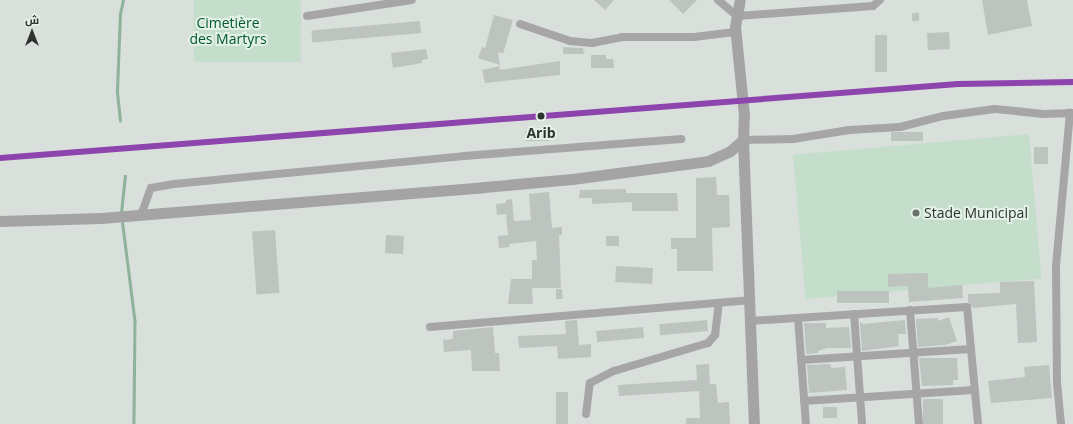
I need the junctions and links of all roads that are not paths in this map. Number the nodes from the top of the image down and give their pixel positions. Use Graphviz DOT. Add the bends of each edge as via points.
graph roads {
  1 [pos="412,0"];
  2 [pos="718,0"];
  3 [pos="740,0"];
  4 [pos="880,0"];
  5 [pos="371,4"];
  6 [pos="307,16"];
  7 [pos="737,16"];
  8 [pos="520,24"];
  9 [pos="735,32"];
  10 [pos="1072,113"];
  11 [pos="681,139"];
  12 [pos="743,140"];
  13 [pos="141,215"];
  14 [pos="0,220"];
  15 [pos="749,300"];
  16 [pos="719,303"];
  17 [pos="910,310"];
  18 [pos="854,314"];
  19 [pos="798,318"];
  20 [pos="750,321"];
  21 [pos="430,328"];
  22 [pos="971,349"];
  23 [pos="913,353"];
  24 [pos="857,357"];
  25 [pos="801,360"];
  26 [pos="974,390"];
  27 [pos="916,394"];
  28 [pos="860,397"];
  29 [pos="804,401"];
  30 [pos="586,414"];
  31 [pos="754,424"];
  32 [pos="806,424"];
  33 [pos="862,424"];
  34 [pos="918,424"];
  35 [pos="978,424"];
  36 [pos="1061,424"];
  1 -- 5 [label="street"];
  2 -- 7 [label="street"];
  3 -- 7 [label="main road"];
  4 -- 7 [label="street" via="873,6"];
  5 -- 6 [label="street"];
  7 -- 9 [label="main road"];
  8 -- 9 [label="street" via="570,41 592,43 622,37 694,37"];
  9 -- 12 [label="main road" via="744,115"];
  10 -- 12 [label="street" via="1044,114 995,109 943,116 900,127 849,130 793,138"];
  10 -- 36 [label="street" via="1056,266 1057,383"];
  11 -- 13 [label="street" via="464,156 174,184 152,188"];
  12 -- 13 [label="main road" via="730,151 708,161 587,177"];
  12 -- 15 [label="main road"];
  13 -- 14 [label="main road"];
  15 -- 16 [label="street"];
  15 -- 20 [label="main road"];
  16 -- 21 [label="street"];
  16 -- 30 [label="street" via="715,334 708,343 614,371 590,383"];
  17 -- 18 [label="street"];
  17 -- 22 [label="street" via="967,307"];
  17 -- 23 [label="street"];
  18 -- 19 [label="street"];
  18 -- 24 [label="street"];
  19 -- 20 [label="street"];
  19 -- 25 [label="street"];
  20 -- 31 [label="main road"];
  22 -- 23 [label="street"];
  22 -- 26 [label="street"];
  23 -- 24 [label="street"];
  23 -- 27 [label="street"];
  24 -- 25 [label="street"];
  24 -- 28 [label="street"];
  25 -- 29 [label="street"];
  26 -- 27 [label="street"];
  26 -- 35 [label="street"];
  27 -- 28 [label="street"];
  27 -- 34 [label="street"];
  28 -- 29 [label="street"];
  28 -- 33 [label="street"];
  29 -- 32 [label="street"];
}
